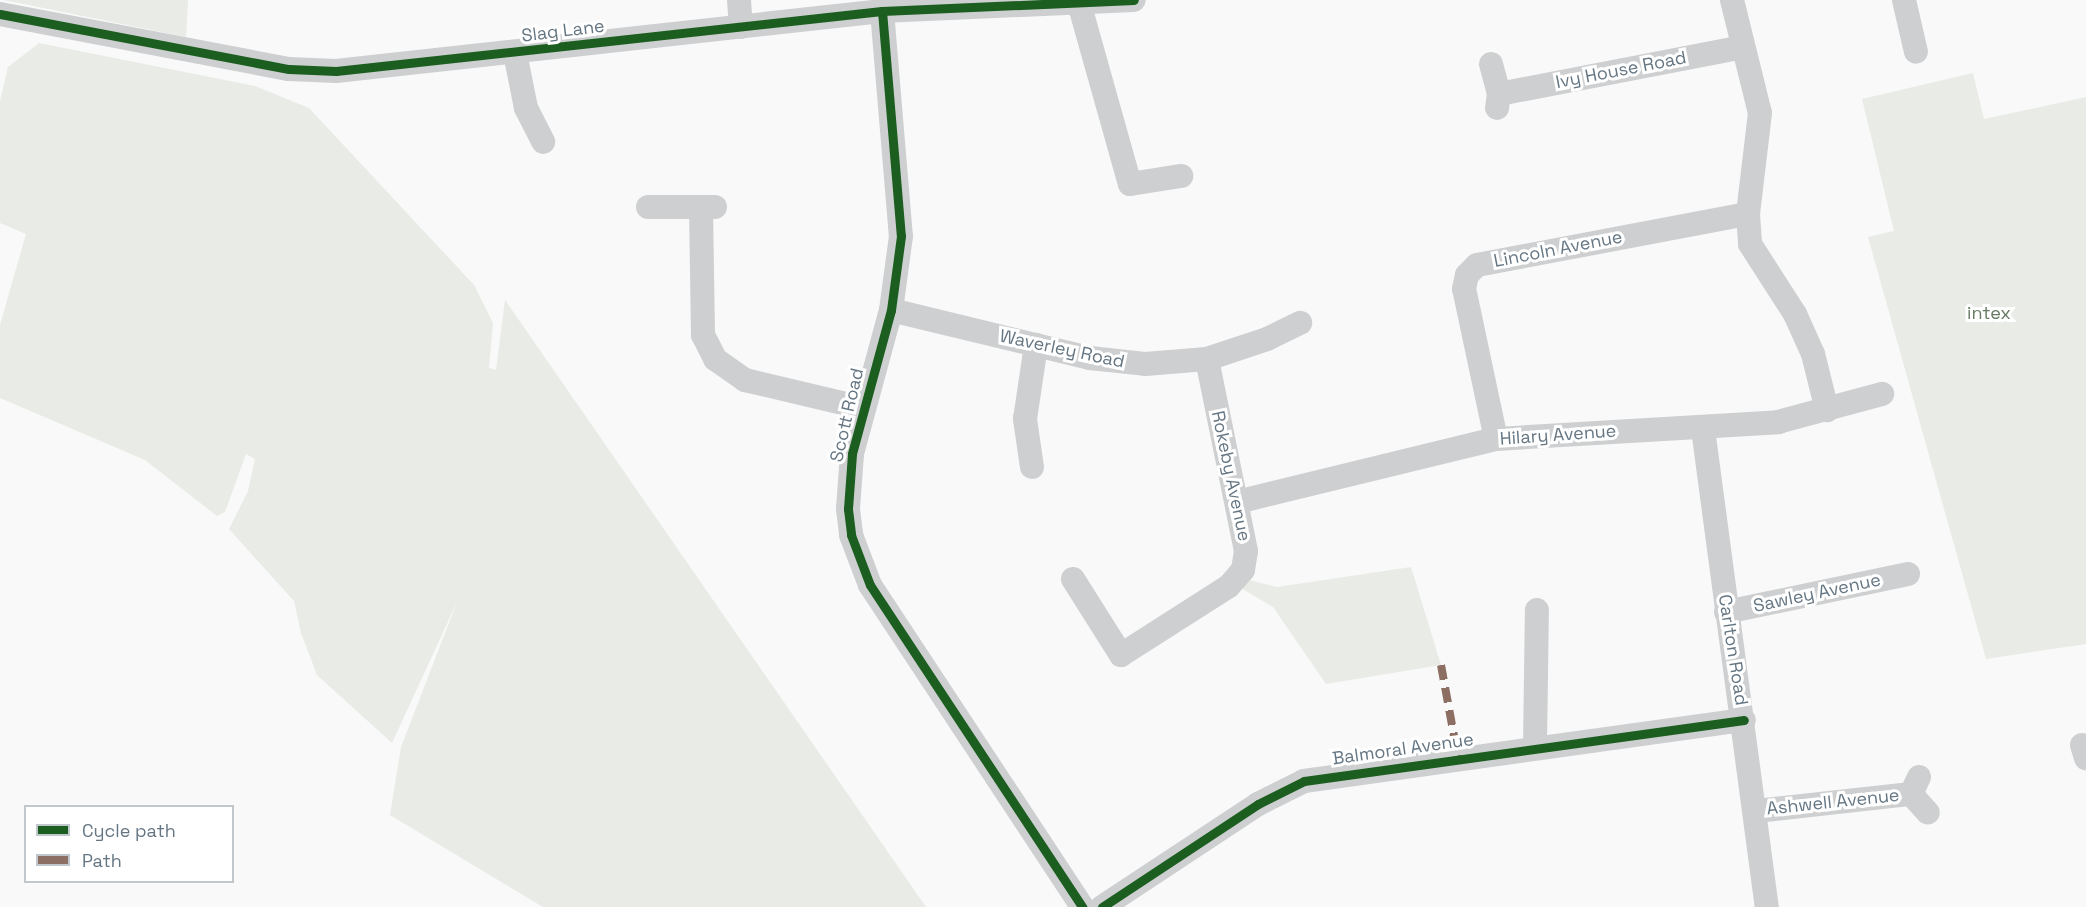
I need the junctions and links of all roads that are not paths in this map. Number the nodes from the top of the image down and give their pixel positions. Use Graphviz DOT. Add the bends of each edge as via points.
graph roads {
  1 [pos="739,0"];
  2 [pos="1134,0"];
  3 [pos="1732,0"];
  4 [pos="1909,1"];
  5 [pos="1079,3"];
  6 [pos="882,11"];
  7 [pos="0,15"];
  8 [pos="741,27"];
  9 [pos="1743,47"];
  10 [pos="1916,52"];
  11 [pos="515,53"];
  12 [pos="1491,64"];
  13 [pos="543,142"];
  14 [pos="1181,176"];
  15 [pos="648,207"];
  16 [pos="1748,214"];
  17 [pos="891,310"];
  18 [pos="1300,322"];
  19 [pos="1036,345"];
  20 [pos="1207,359"];
  21 [pos="1882,394"];
  22 [pos="863,408"];
  23 [pos="1827,410"];
  24 [pos="1703,429"];
  25 [pos="1496,439"];
  26 [pos="1033,467"];
  27 [pos="1237,502"];
  28 [pos="1908,574"];
  29 [pos="1073,579"];
  30 [pos="1536,610"];
  31 [pos="1726,612"];
  32 [pos="1744,720"];
  33 [pos="1535,746"];
  34 [pos="1756,811"];
  35 [pos="1928,813"];
  36 [pos="1082,907"];
  37 [pos="1102,907"];
  38 [pos="1767,907"];
  1 -- 8 [label="street"];
  2 -- 5 [label="street, Slag Lane"];
  3 -- 9 [label="street"];
  4 -- 10 [label="street"];
  5 -- 6 [label="street, Slag Lane"];
  5 -- 14 [label="street" via="1130,184"];
  6 -- 8 [label="street, Slag Lane"];
  6 -- 17 [label="street, Scott Road" via="901,215"];
  7 -- 11 [label="street, Slag Lane" via="311,71"];
  8 -- 11 [label="street, Slag Lane"];
  9 -- 12 [label="street, Ivy House Road" via="1498,101"];
  9 -- 16 [label="street" via="1760,113"];
  11 -- 13 [label="street" via="526,108"];
  15 -- 22 [label="street" via="708,207 703,335 715,359 745,380"];
  16 -- 23 [label="street" via="1750,244 1795,314 1813,354"];
  16 -- 25 [label="street, Lincoln Avenue" via="1477,265 1467,275 1464,290"];
  17 -- 19 [label="street, Waverley Road"];
  17 -- 22 [label="street, Scott Road"];
  18 -- 20 [label="street, Waverley Road" via="1267,339"];
  19 -- 20 [label="street, Waverley Road" via="1116,363"];
  19 -- 26 [label="street" via="1025,419"];
  20 -- 27 [label="street, Rokeby Avenue"];
  21 -- 23 [label="street, Hilary Avenue"];
  22 -- 36 [label="street, Scott Road" via="852,454 848,509 862,572"];
  23 -- 24 [label="street, Hilary Avenue" via="1778,422"];
  24 -- 25 [label="street, Hilary Avenue"];
  24 -- 31 [label="street, Carlton Road"];
  25 -- 27 [label="street, Hilary Avenue"];
  27 -- 29 [label="street, Rokeby Avenue" via="1246,551 1239,578 1122,655"];
  28 -- 31 [label="street, Sawley Avenue"];
  30 -- 33 [label="street"];
  31 -- 32 [label="street, Carlton Road"];
  32 -- 33 [label="street, Balmoral Avenue"];
  32 -- 34 [label="street, Carlton Road"];
  33 -- 37 [label="street, Balmoral Avenue" via="1304,782 1258,804"];
  34 -- 35 [label="street, Ashwell Avenue" via="1915,785"];
  34 -- 38 [label="street, Carlton Road"];
}
